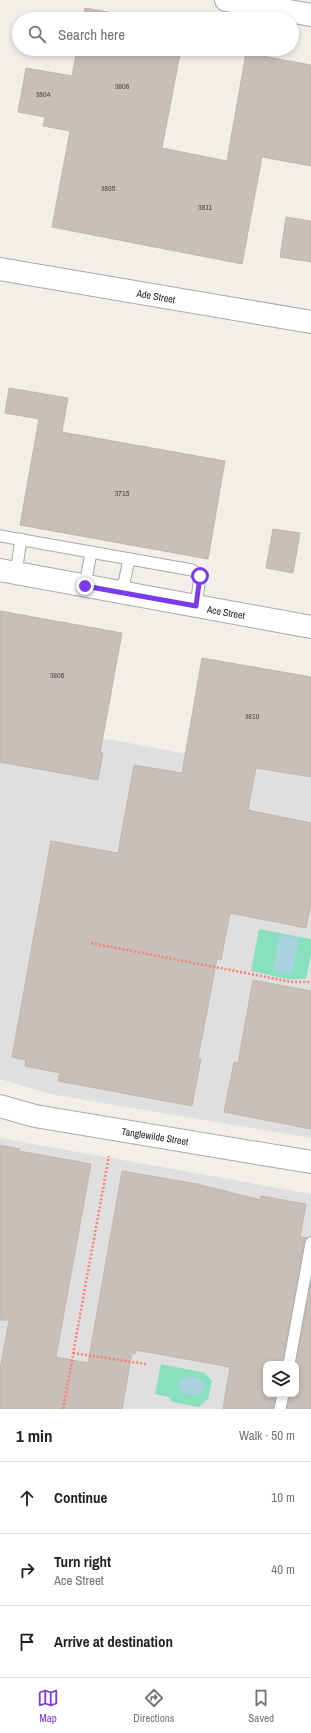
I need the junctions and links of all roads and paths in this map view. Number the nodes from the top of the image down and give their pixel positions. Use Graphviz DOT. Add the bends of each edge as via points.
graph roads {
  1 [pos="226,0"];
  2 [pos="294,12"];
  3 [pos="299,13"];
  4 [pos="311,15"];
  5 [pos="0,269"];
  6 [pos="311,322"];
  7 [pos="0,536"];
  8 [pos="21,539"];
  9 [pos="91,552"];
  10 [pos="129,559"];
  11 [pos="8,572"];
  12 [pos="85,586"];
  13 [pos="122,593"];
  14 [pos="196,606"];
  15 [pos="311,627"];
  16 [pos="91,943"];
  17 [pos="311,982"];
  18 [pos="0,1106"];
  19 [pos="109,1156"];
  20 [pos="311,1162"];
  21 [pos="311,1243"];
  22 [pos="73,1353"];
  23 [pos="290,1361"];
  24 [pos="146,1364"];
  25 [pos="282,1397"];
  26 [pos="63,1409"];
  27 [pos="280,1409"];
  1 -- 2 [label="street"];
  3 -- 4 [label="street"];
  5 -- 6 [label="street, Ade Street"];
  7 -- 8 [label="lane"];
  8 -- 9 [label="lane"];
  8 -- 11 [label="lane"];
  9 -- 10 [label="lane"];
  9 -- 12 [label="lane"];
  10 -- 13 [label="lane"];
  10 -- 14 [label="lane" via="192,570 200,576"];
  11 -- 12 [label="street, Ace Street"];
  12 -- 13 [label="street, Ace Street"];
  13 -- 14 [label="street, Ace Street"];
  14 -- 15 [label="street, Ace Street"];
  16 -- 17 [label="path" via="292,982"];
  18 -- 20 [label="street, Tanglewilde Street" via="35,1116"];
  19 -- 22 [label="path"];
  21 -- 23 [label="lane"];
  22 -- 24 [label="path"];
  22 -- 26 [label="path"];
  25 -- 27 [label="lane"];
}
